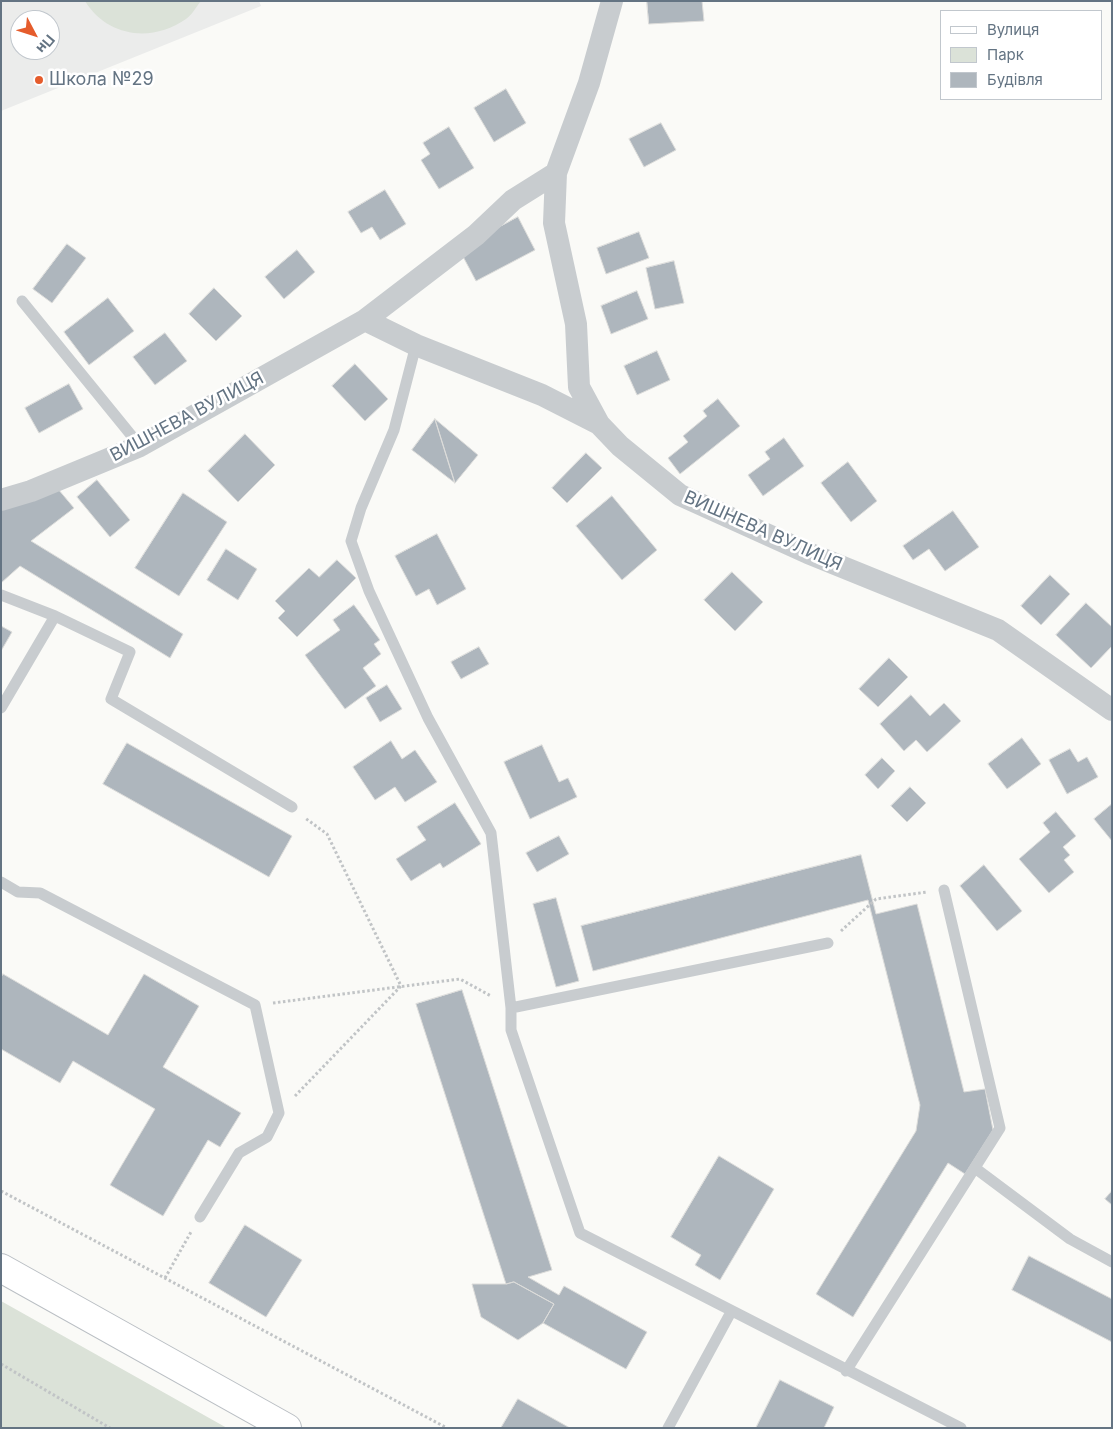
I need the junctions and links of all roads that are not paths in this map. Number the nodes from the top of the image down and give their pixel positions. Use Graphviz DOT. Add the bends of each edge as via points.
graph roads {
  1 [pos="612,1"];
  2 [pos="556,173"];
  3 [pos="22,300"];
  4 [pos="365,320"];
  5 [pos="416,346"];
  6 [pos="599,424"];
  7 [pos="140,446"];
  8 [pos="1,500"];
  9 [pos="1,595"];
  10 [pos="55,616"];
  11 [pos="1,708"];
  12 [pos="1112,710"];
  13 [pos="292,807"];
  14 [pos="1,882"];
  15 [pos="944,890"];
  16 [pos="828,943"];
  17 [pos="511,1008"];
  18 [pos="975,1168"];
  19 [pos="200,1216"];
  20 [pos="1112,1262"];
  21 [pos="1,1268"];
  22 [pos="731,1312"];
  23 [pos="846,1371"];
  24 [pos="287,1428"];
  25 [pos="668,1428"];
  26 [pos="961,1428"];
  1 -- 2 [label="street" via="589,83"];
  2 -- 4 [label="street, ВИШНЕВА ВУЛИЦЯ" via="513,200 476,234"];
  2 -- 6 [label="street" via="554,223 576,324 580,387"];
  3 -- 7 [label="lane"];
  4 -- 5 [label="street, ВИШНЕВА ВУЛИЦЯ"];
  4 -- 7 [label="street, ВИШНЕВА ВУЛИЦЯ"];
  5 -- 6 [label="street, ВИШНЕВА ВУЛИЦЯ" via="542,395"];
  5 -- 17 [label="lane" via="394,430 360,508 351,541 369,591 428,718 491,833"];
  6 -- 12 [label="street, ВИШНЕВА ВУЛИЦЯ" via="620,446 680,494 800,550 998,630"];
  7 -- 8 [label="street, ВИШНЕВА ВУЛИЦЯ"];
  9 -- 10 [label="lane"];
  10 -- 11 [label="lane"];
  10 -- 13 [label="lane" via="130,652 111,699"];
  14 -- 19 [label="lane" via="18,892 40,893 255,1005 280,1113 267,1137 239,1153"];
  15 -- 18 [label="lane" via="1000,1128"];
  16 -- 17 [label="lane"];
  17 -- 22 [label="lane" via="511,1030 580,1234"];
  18 -- 20 [label="lane" via="1070,1239"];
  18 -- 23 [label="lane"];
  21 -- 24 [label="main road"];
  22 -- 23 [label="lane"];
  22 -- 25 [label="lane"];
  23 -- 26 [label="lane"];
}
